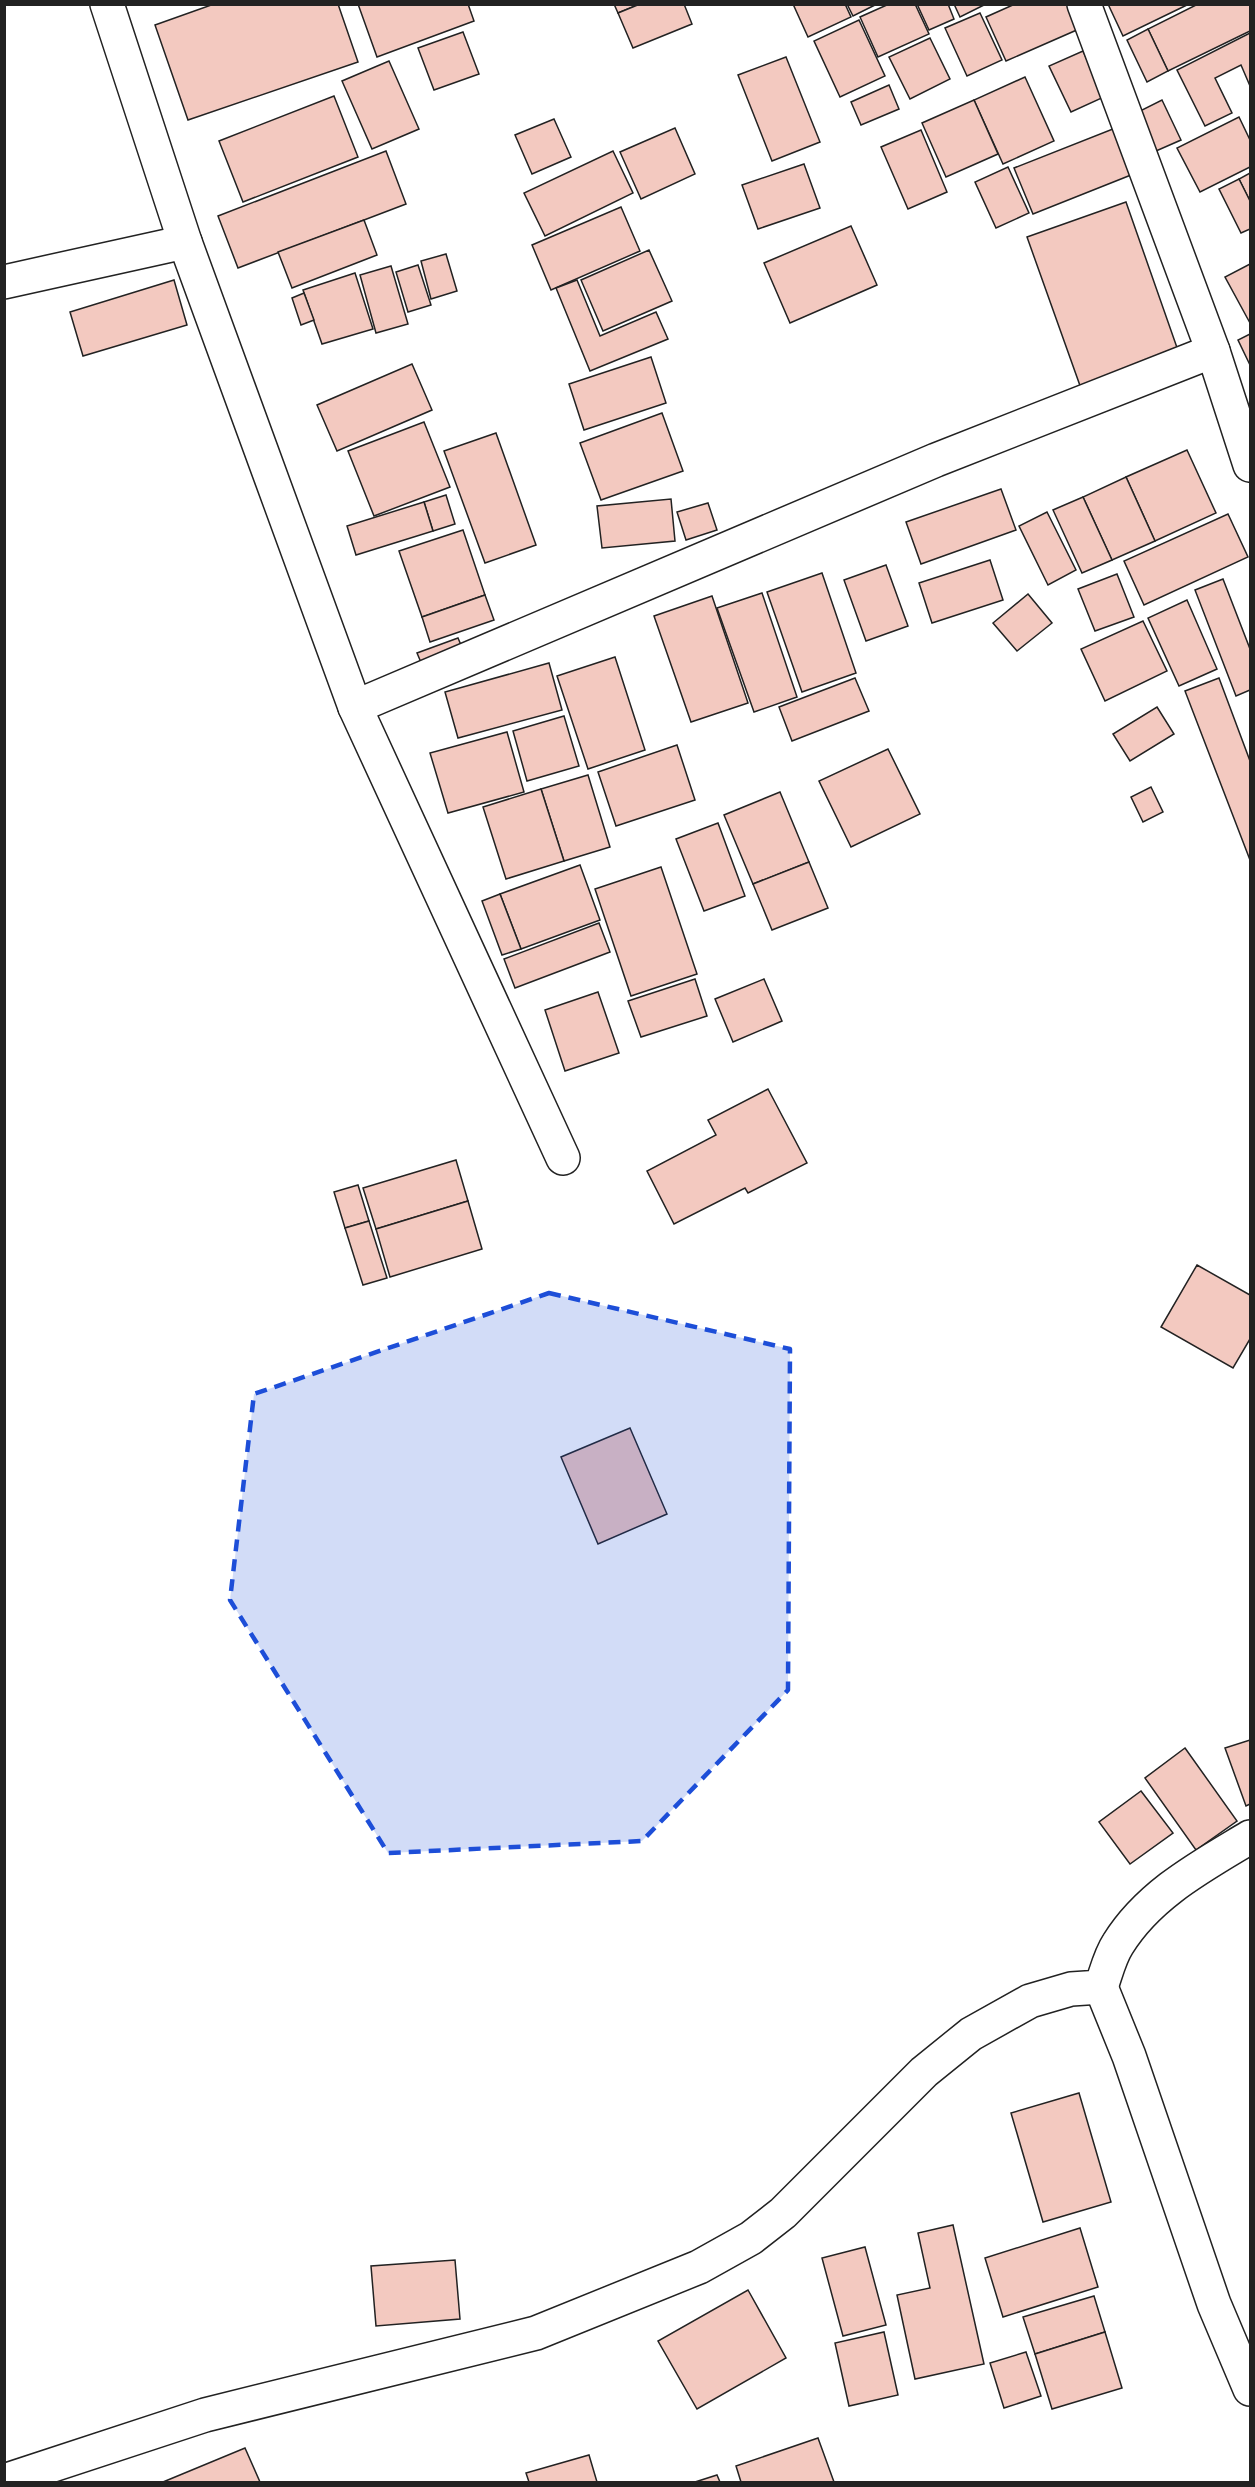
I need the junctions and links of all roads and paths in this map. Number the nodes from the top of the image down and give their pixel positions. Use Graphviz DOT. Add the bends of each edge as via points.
graph roads {
  1 [pos="107,4"];
  2 [pos="1084,4"];
  3 [pos="185,242"];
  4 [pos="4,282"];
  5 [pos="1213,351"];
  6 [pos="1251,465"];
  7 [pos="355,707"];
  8 [pos="563,1158"];
  9 [pos="1251,1837"];
  10 [pos="1101,1987"];
  11 [pos="1251,2389"];
  12 [pos="4,2481"];
  1 -- 3 [label="street"];
  2 -- 5 [label="street"];
  3 -- 4 [label="street"];
  3 -- 7 [label="street"];
  5 -- 6 [label="street"];
  5 -- 7 [label="street" via="936,460"];
  7 -- 8 [label="street"];
  9 -- 10 [label="street" via="1182,1879 1146,1909 1118,1945"];
  10 -- 11 [label="street" via="1129,2056 1214,2304"];
  10 -- 12 [label="street" via="1071,1989 1030,2001 971,2034 924,2072 783,2213 751,2238 699,2267 536,2333 205,2415"];
}
